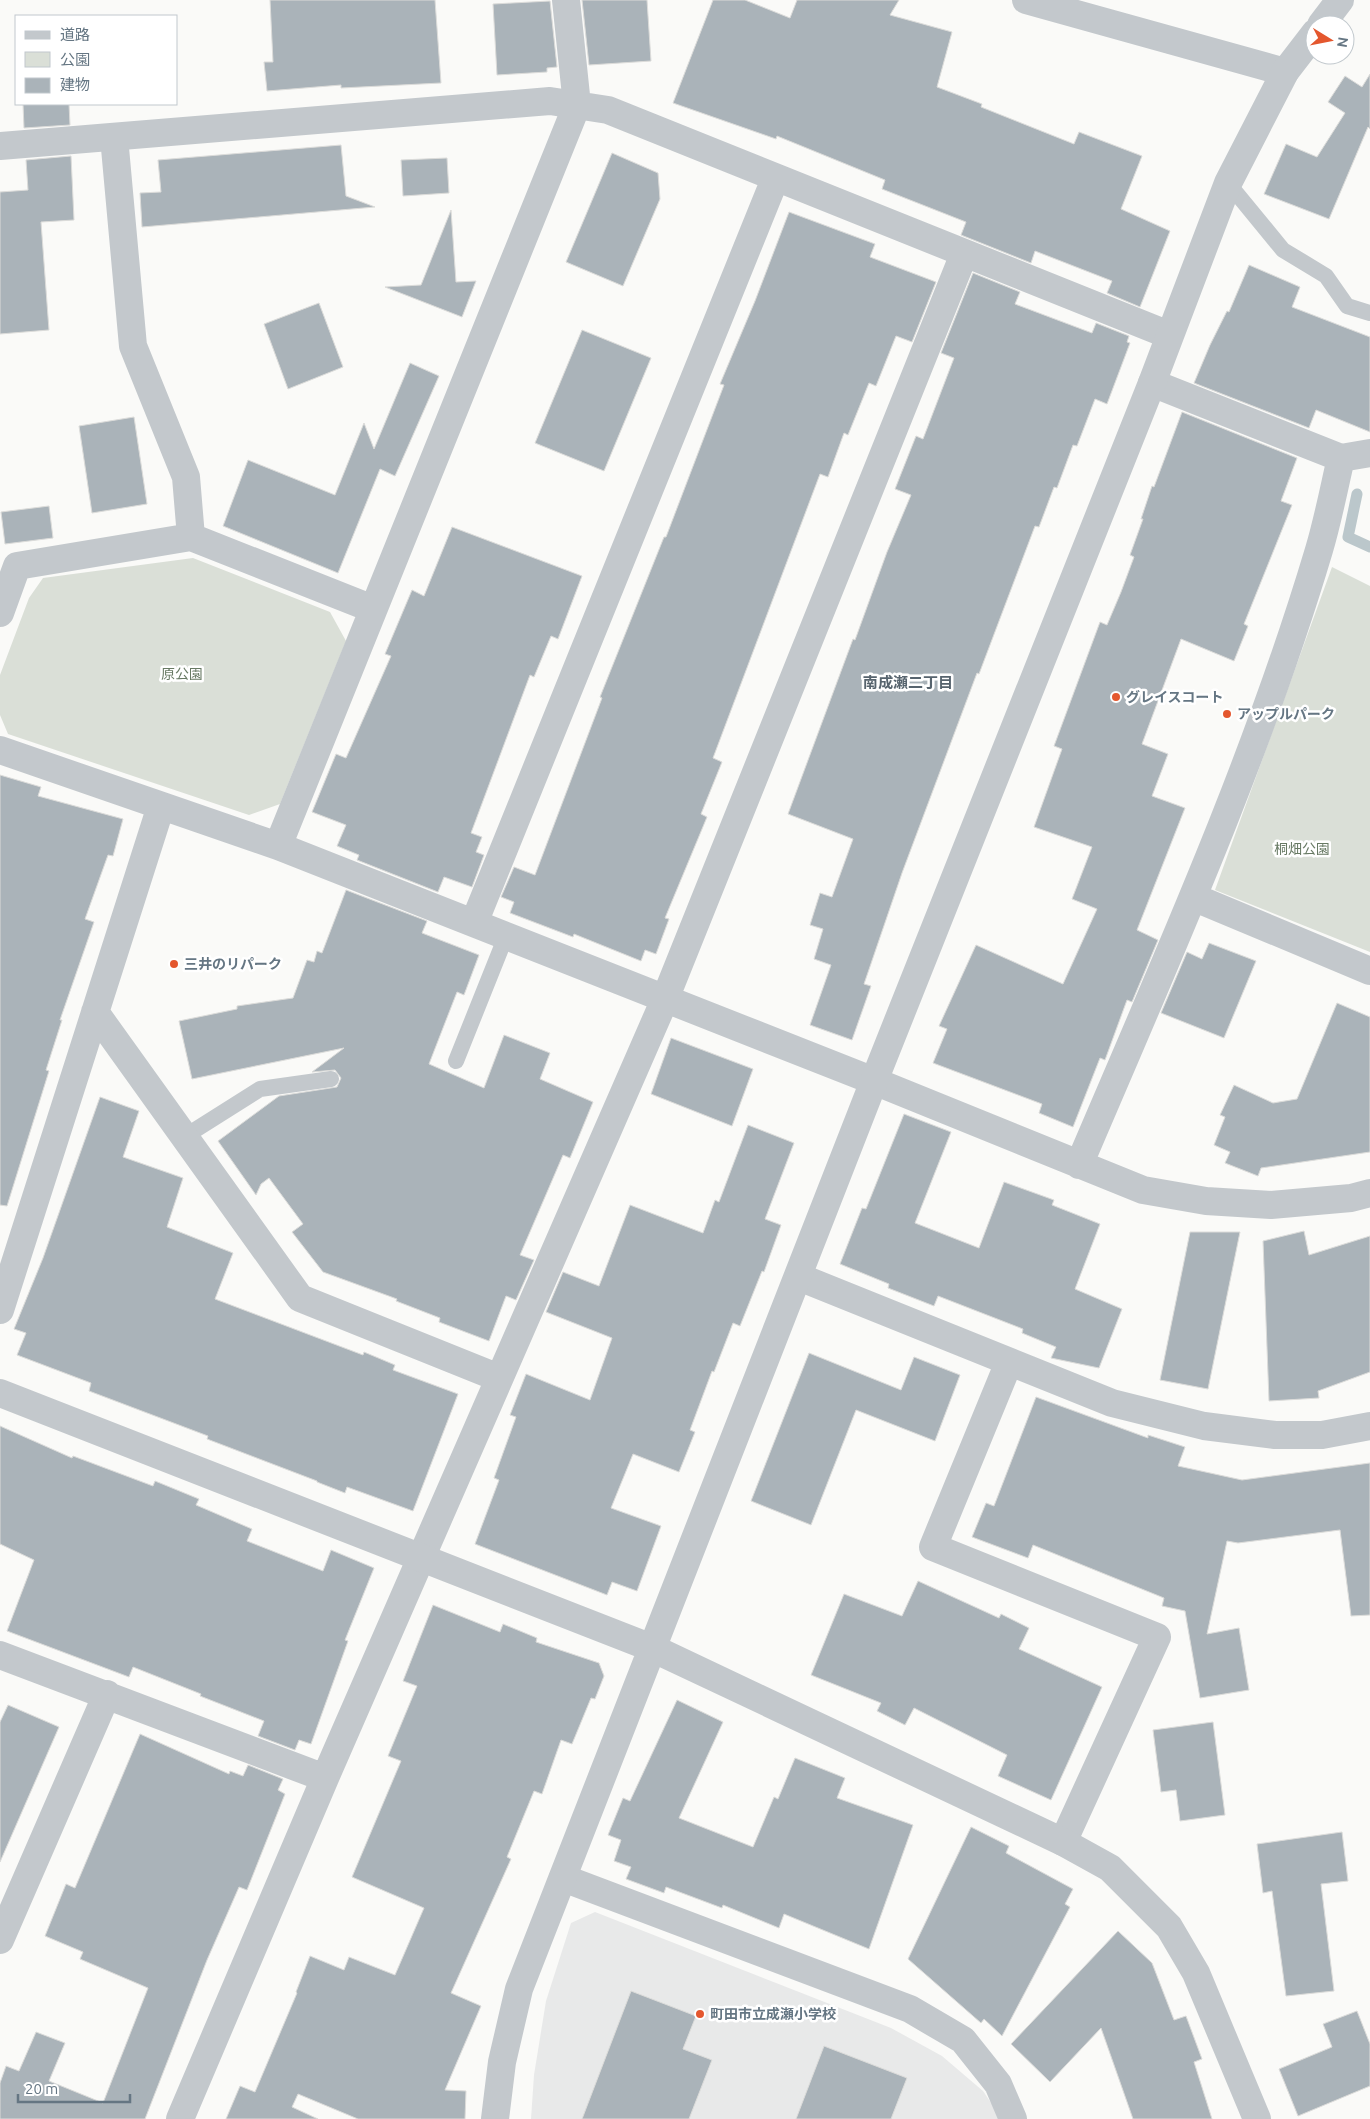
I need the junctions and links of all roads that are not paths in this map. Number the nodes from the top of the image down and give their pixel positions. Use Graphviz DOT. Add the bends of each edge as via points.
graph roads {
  1 [pos="566,0"];
  2 [pos="1026,0"];
  3 [pos="1340,0"];
  4 [pos="1329,15"];
  5 [pos="1305,46"];
  6 [pos="1284,72"];
  7 [pos="577,105"];
  8 [pos="114,137"];
  9 [pos="0,146"];
  10 [pos="775,178"];
  11 [pos="1228,184"];
  12 [pos="964,254"];
  13 [pos="1370,313"];
  14 [pos="1170,335"];
  15 [pos="1152,383"];
  16 [pos="1370,453"];
  17 [pos="1341,458"];
  18 [pos="191,537"];
  19 [pos="373,609"];
  20 [pos="0,613"];
  21 [pos="0,750"];
  22 [pos="161,806"];
  23 [pos="278,846"];
  24 [pos="1193,897"];
  25 [pos="474,923"];
  26 [pos="506,936"];
  27 [pos="1370,971"];
  28 [pos="665,999"];
  29 [pos="95,1012"];
  30 [pos="456,1061"];
  31 [pos="331,1079"];
  32 [pos="874,1081"];
  33 [pos="184,1137"];
  34 [pos="1079,1165"];
  35 [pos="1370,1193"];
  36 [pos="799,1277"];
  37 [pos="0,1310"];
  38 [pos="1010,1362"];
  39 [pos="499,1378"];
  40 [pos="0,1393"];
  41 [pos="1370,1426"];
  42 [pos="421,1557"];
  43 [pos="652,1648"];
  44 [pos="0,1655"];
  45 [pos="107,1694"];
  46 [pos="324,1778"];
  47 [pos="1063,1842"];
  48 [pos="563,1878"];
  49 [pos="0,1940"];
  50 [pos="180,2119"];
  51 [pos="495,2119"];
  52 [pos="1013,2119"];
  53 [pos="1257,2119"];
  1 -- 7 [label="street"];
  2 -- 6 [label="street"];
  3 -- 4 [label="street"];
  5 -- 6 [label="street"];
  6 -- 11 [label="street"];
  7 -- 8 [label="street" via="550,101"];
  7 -- 10 [label="street" via="608,110"];
  7 -- 19 [label="street"];
  8 -- 9 [label="street"];
  8 -- 18 [label="street" via="133,346 186,477"];
  10 -- 12 [label="street"];
  10 -- 25 [label="street"];
  11 -- 13 [label="lane" via="1282,250 1326,276 1347,306"];
  11 -- 14 [label="street"];
  12 -- 14 [label="street"];
  12 -- 28 [label="street"];
  14 -- 15 [label="street"];
  15 -- 17 [label="street"];
  15 -- 32 [label="street"];
  16 -- 17 [label="street"];
  17 -- 24 [label="street" via="1320,548 1282,667"];
  18 -- 19 [label="street"];
  18 -- 20 [label="street" via="17,566"];
  19 -- 23 [label="street"];
  21 -- 22 [label="street"];
  22 -- 23 [label="street"];
  22 -- 29 [label="street"];
  23 -- 25 [label="street"];
  24 -- 27 [label="street"];
  24 -- 34 [label="street"];
  25 -- 26 [label="street"];
  26 -- 28 [label="street"];
  26 -- 30 [label="lane"];
  28 -- 32 [label="street"];
  28 -- 39 [label="street"];
  29 -- 33 [label="street"];
  29 -- 37 [label="street"];
  31 -- 33 [label="lane" via="260,1088"];
  32 -- 34 [label="street"];
  32 -- 36 [label="street"];
  33 -- 39 [label="street" via="300,1298"];
  34 -- 35 [label="street" via="1143,1190 1206,1201 1271,1205 1352,1198"];
  36 -- 38 [label="street"];
  36 -- 43 [label="street"];
  38 -- 41 [label="street" via="1112,1403 1204,1426 1275,1435 1322,1435"];
  38 -- 47 [label="street" via="933,1547 1157,1637"];
  39 -- 42 [label="street"];
  40 -- 42 [label="street"];
  42 -- 43 [label="street"];
  42 -- 46 [label="street"];
  43 -- 47 [label="street"];
  43 -- 48 [label="street"];
  44 -- 45 [label="street"];
  45 -- 46 [label="street"];
  45 -- 49 [label="street"];
  46 -- 50 [label="street"];
  47 -- 53 [label="street" via="1110,1868 1169,1928 1196,1973"];
  48 -- 51 [label="street" via="520,1989 502,2062"];
  48 -- 52 [label="street" via="910,2009 963,2040 998,2084"];
}
